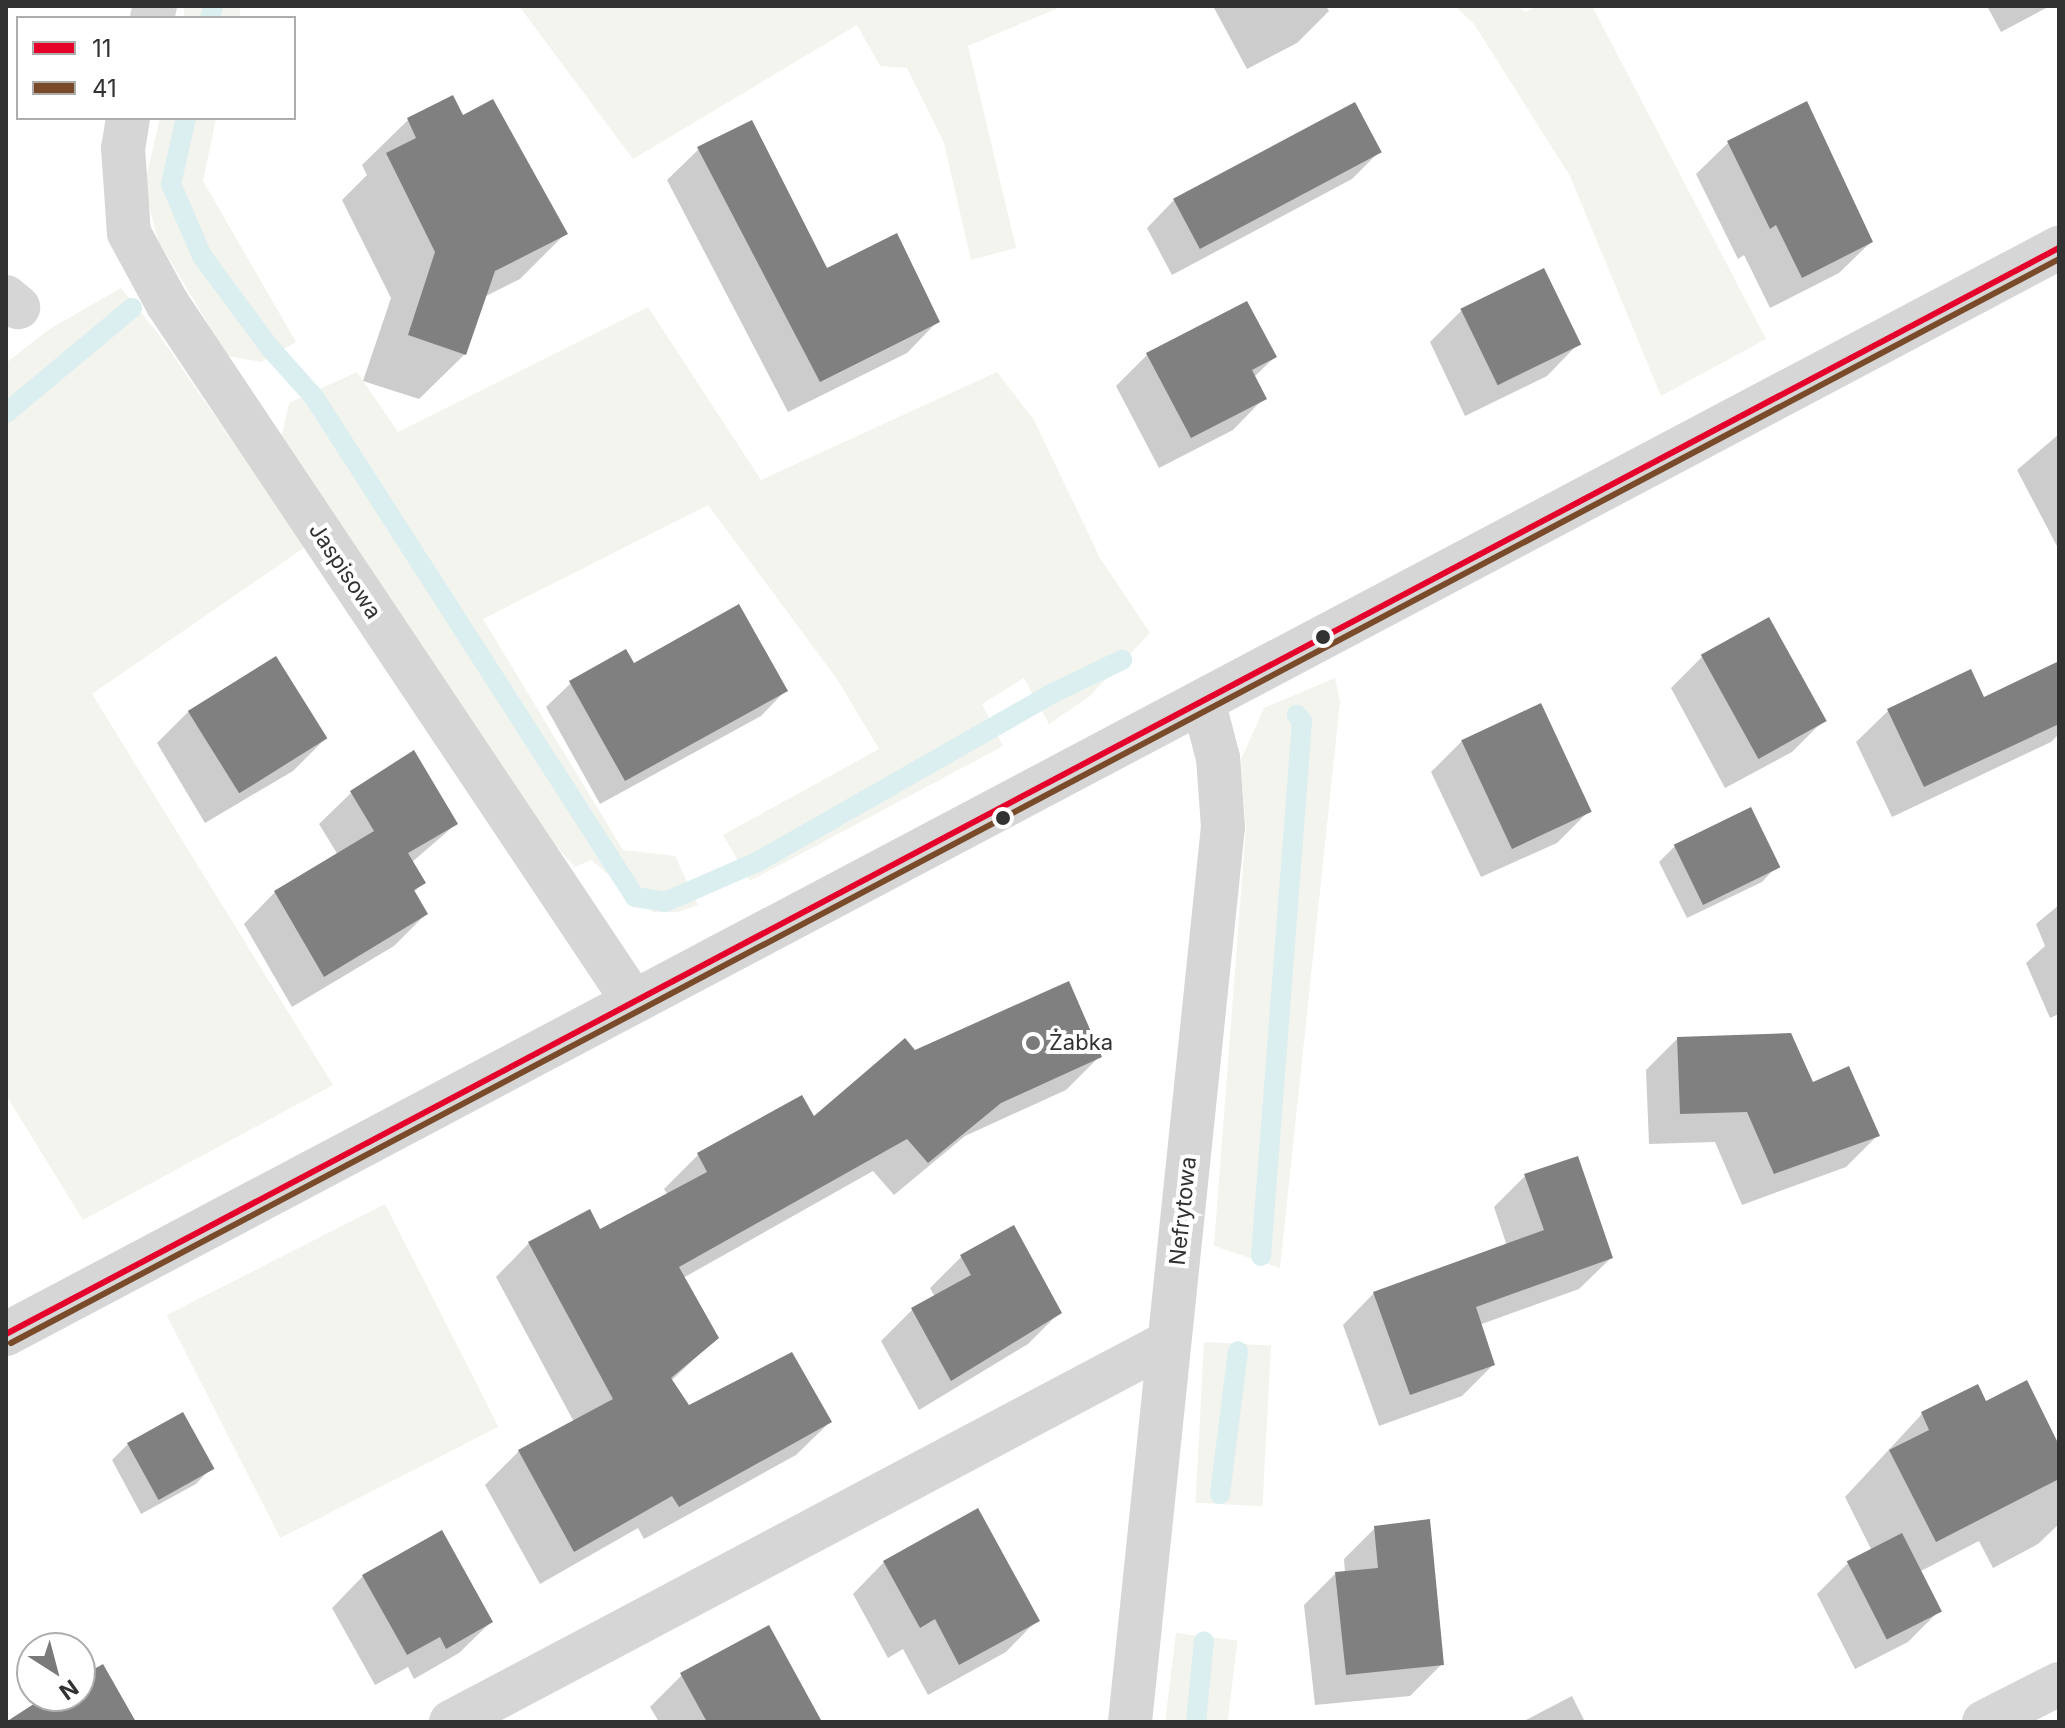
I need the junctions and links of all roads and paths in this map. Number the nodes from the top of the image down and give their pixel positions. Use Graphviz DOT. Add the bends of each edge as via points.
graph roads {
  1 [pos="128,120"];
  2 [pos="2059,248"];
  3 [pos="1203,701"];
  4 [pos="633,1001"];
  5 [pos="6,1334"];
  6 [pos="1169,1342"];
  7 [pos="2059,1684"];
  8 [pos="451,1722"];
  9 [pos="1130,1722"];
  10 [pos="1984,1722"];
  1 -- 4 [label="street, Jaspisowa" via="123,148 129,233 167,303"];
  2 -- 3 [label="street"];
  3 -- 4 [label="street"];
  3 -- 6 [label="street, Nefrytowa" via="1218,758 1223,827"];
  4 -- 5 [label="street"];
  6 -- 8 [label="street"];
  6 -- 9 [label="street, Nefrytowa"];
  7 -- 10 [label="street"];
}
